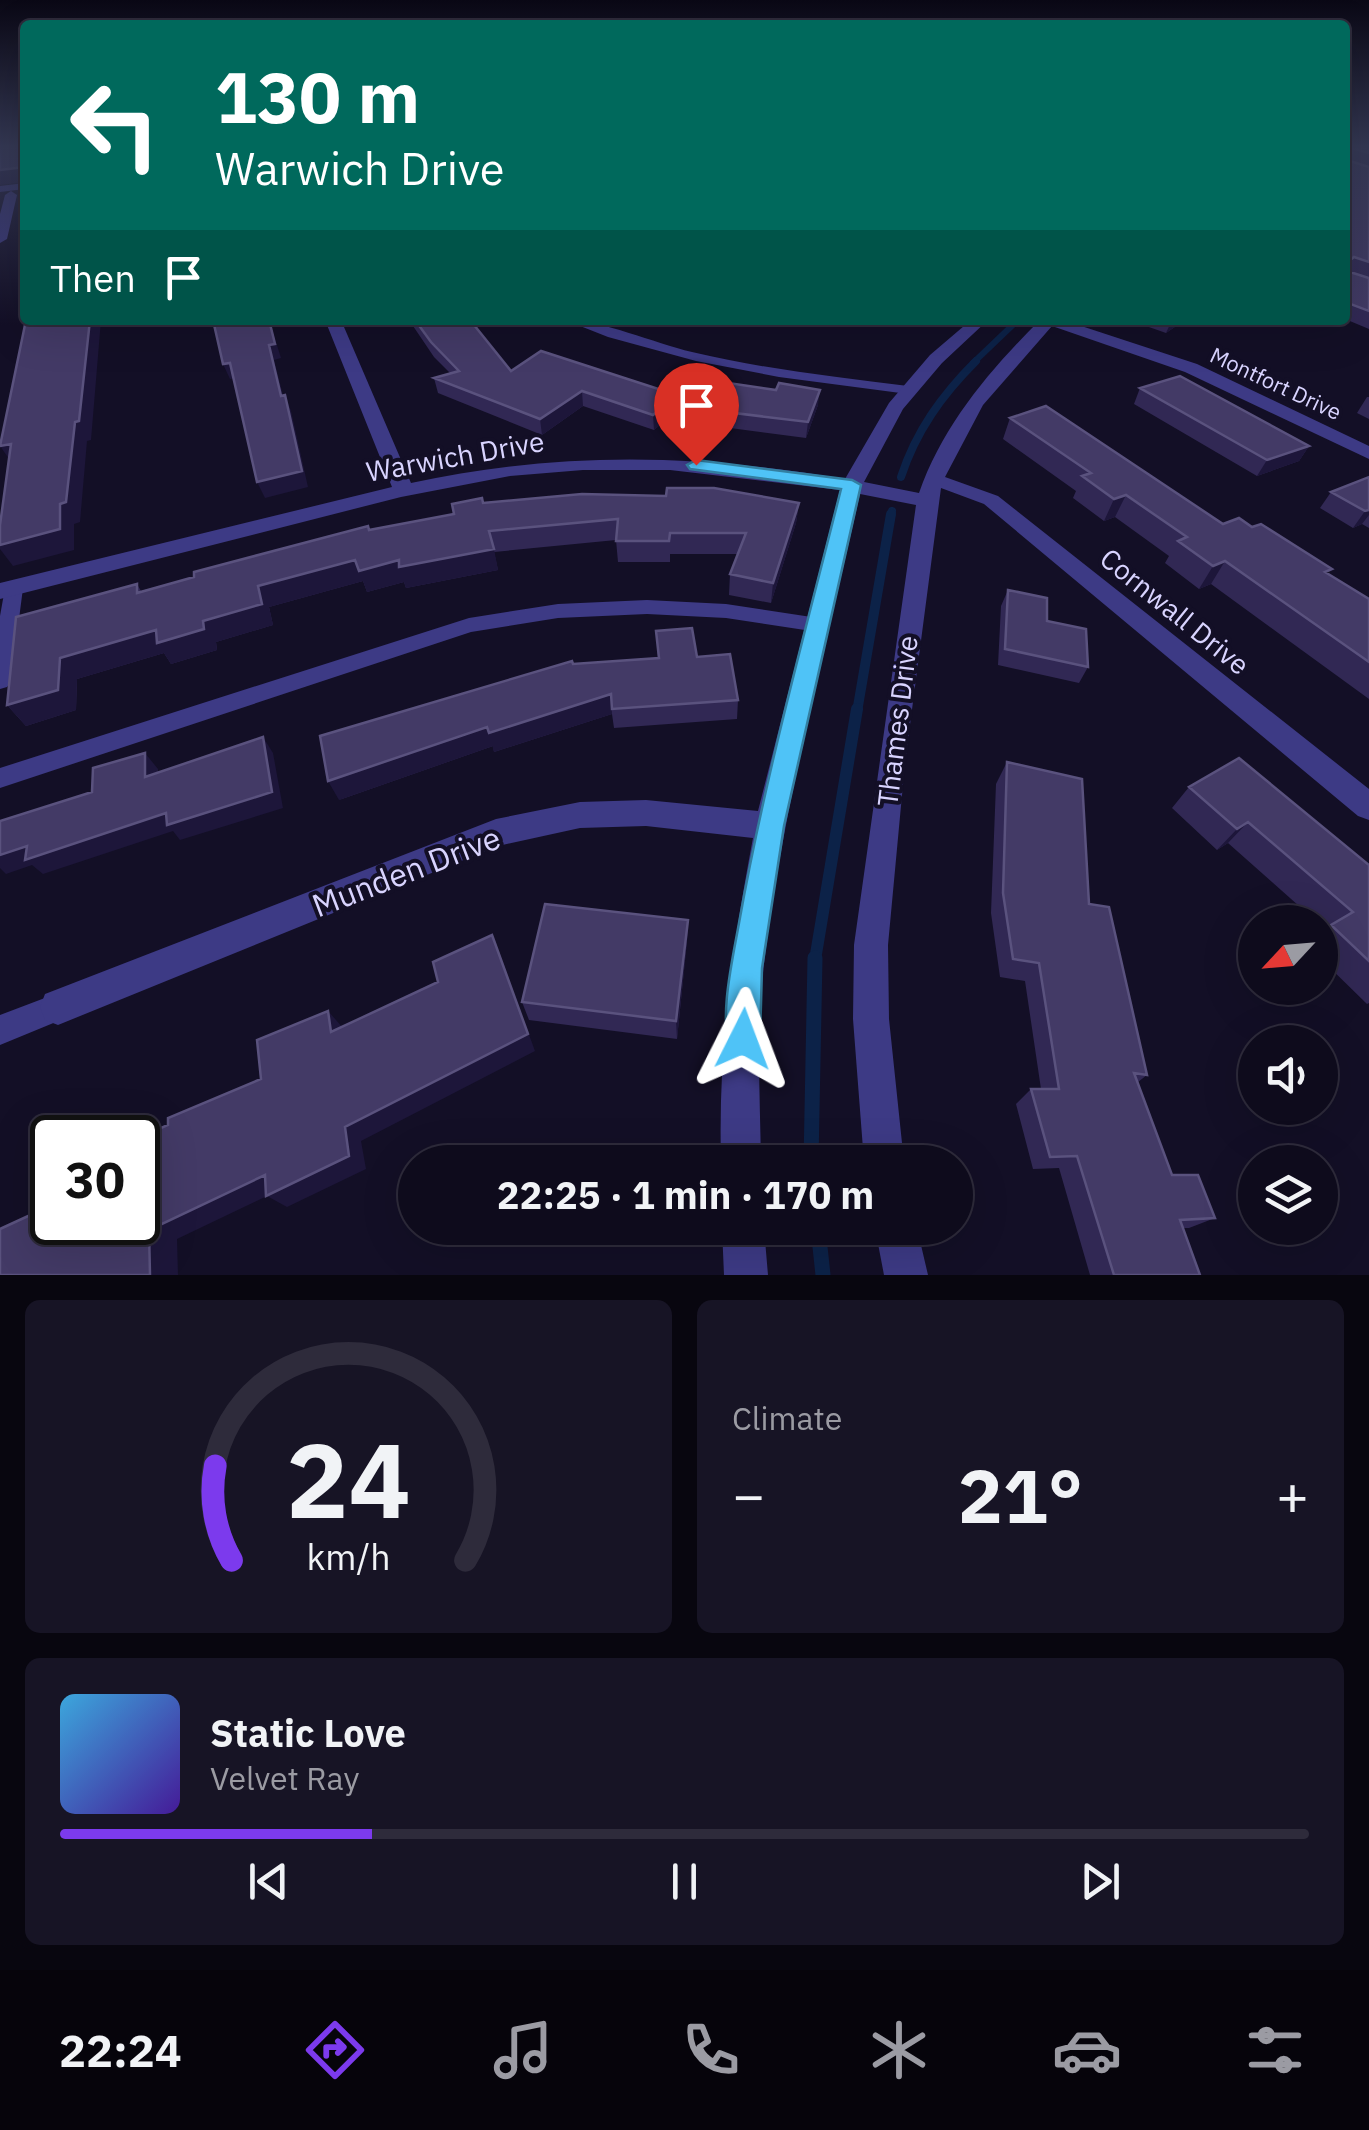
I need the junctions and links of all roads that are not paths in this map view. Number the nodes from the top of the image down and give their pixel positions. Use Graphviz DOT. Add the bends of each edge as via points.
graph roads {
  1 [pos="8,206"];
  2 [pos="0,239"];
  3 [pos="335,325"];
  4 [pos="584,325"];
  5 [pos="975,325"];
  6 [pos="1043,325"];
  7 [pos="1063,325"];
  8 [pos="908,390"];
  9 [pos="1369,453"];
  10 [pos="852,485"];
  11 [pos="404,490"];
  12 [pos="930,490"];
  13 [pos="7,590"];
  14 [pos="818,626"];
  15 [pos="0,680"];
  16 [pos="0,778"];
  17 [pos="1369,808"];
  18 [pos="770,826"];
  19 [pos="58,1007"];
  20 [pos="0,1030"];
  21 [pos="740,1145"];
  22 [pos="882,1145"];
  23 [pos="744,1245"];
  24 [pos="900,1245"];
  25 [pos="746,1275"];
  26 [pos="906,1275"];
  1 -- 2 [label="street"];
  3 -- 11 [label="street"];
  4 -- 8 [label="lane" via="730,368"];
  5 -- 8 [label="street"];
  6 -- 12 [label="street, Thames Drive" via="961,419"];
  7 -- 9 [label="street, Montfort Drive" via="1191,368"];
  8 -- 10 [label="street"];
  10 -- 11 [label="street, Warwich Drive" via="652,463 523,469"];
  10 -- 12 [label="street, Warwich Drive"];
  10 -- 14 [label="street"];
  11 -- 13 [label="street, Warwich Drive"];
  12 -- 17 [label="street, Cornwall Drive" via="965,488 991,500"];
  12 -- 22 [label="street, Thames Drive" via="871,945"];
  13 -- 15 [label="lane"];
  14 -- 16 [label="lane" via="647,607 468,625"];
  14 -- 18 [label="street"];
  18 -- 19 [label="street, Munden Drive" via="613,814 496,834"];
  18 -- 21 [label="street" via="746,968"];
  19 -- 20 [label="lane"];
  23 -- 25 [label="street"];
  24 -- 26 [label="street"];
}
